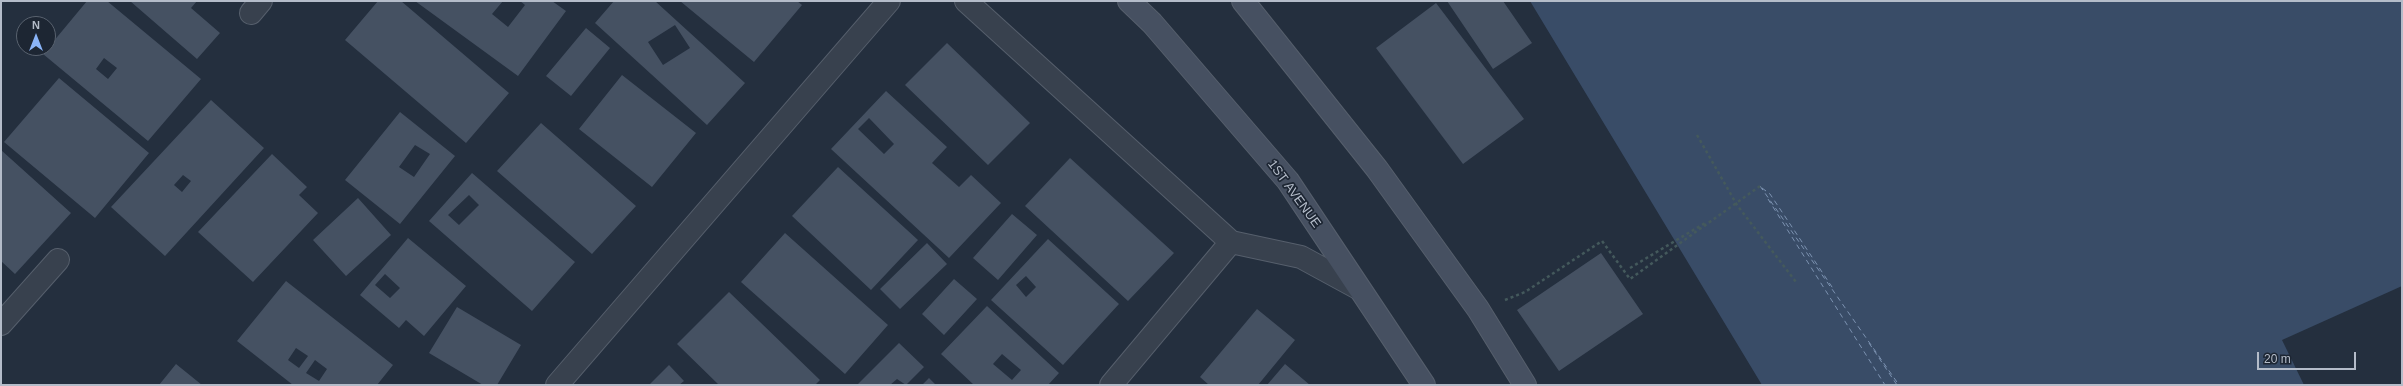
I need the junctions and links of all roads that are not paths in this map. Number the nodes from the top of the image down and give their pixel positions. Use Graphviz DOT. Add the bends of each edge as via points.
graph roads {
  1 [pos="888,1"];
  2 [pos="966,1"];
  3 [pos="1129,1"];
  4 [pos="1243,1"];
  5 [pos="1231,242"];
  6 [pos="58,260"];
  7 [pos="1358,288"];
  8 [pos="1,324"];
  9 [pos="557,385"];
  10 [pos="1111,385"];
  11 [pos="1424,385"];
  12 [pos="1525,385"];
  1 -- 9 [label="street"];
  2 -- 5 [label="street"];
  3 -- 7 [label="main road, 1ST AVENUE" via="1152,23 1288,181"];
  4 -- 12 [label="main road" via="1377,169 1478,309"];
  5 -- 7 [label="street" via="1301,257"];
  5 -- 10 [label="street"];
  6 -- 8 [label="street"];
  7 -- 11 [label="main road, 1ST AVENUE"];
}
